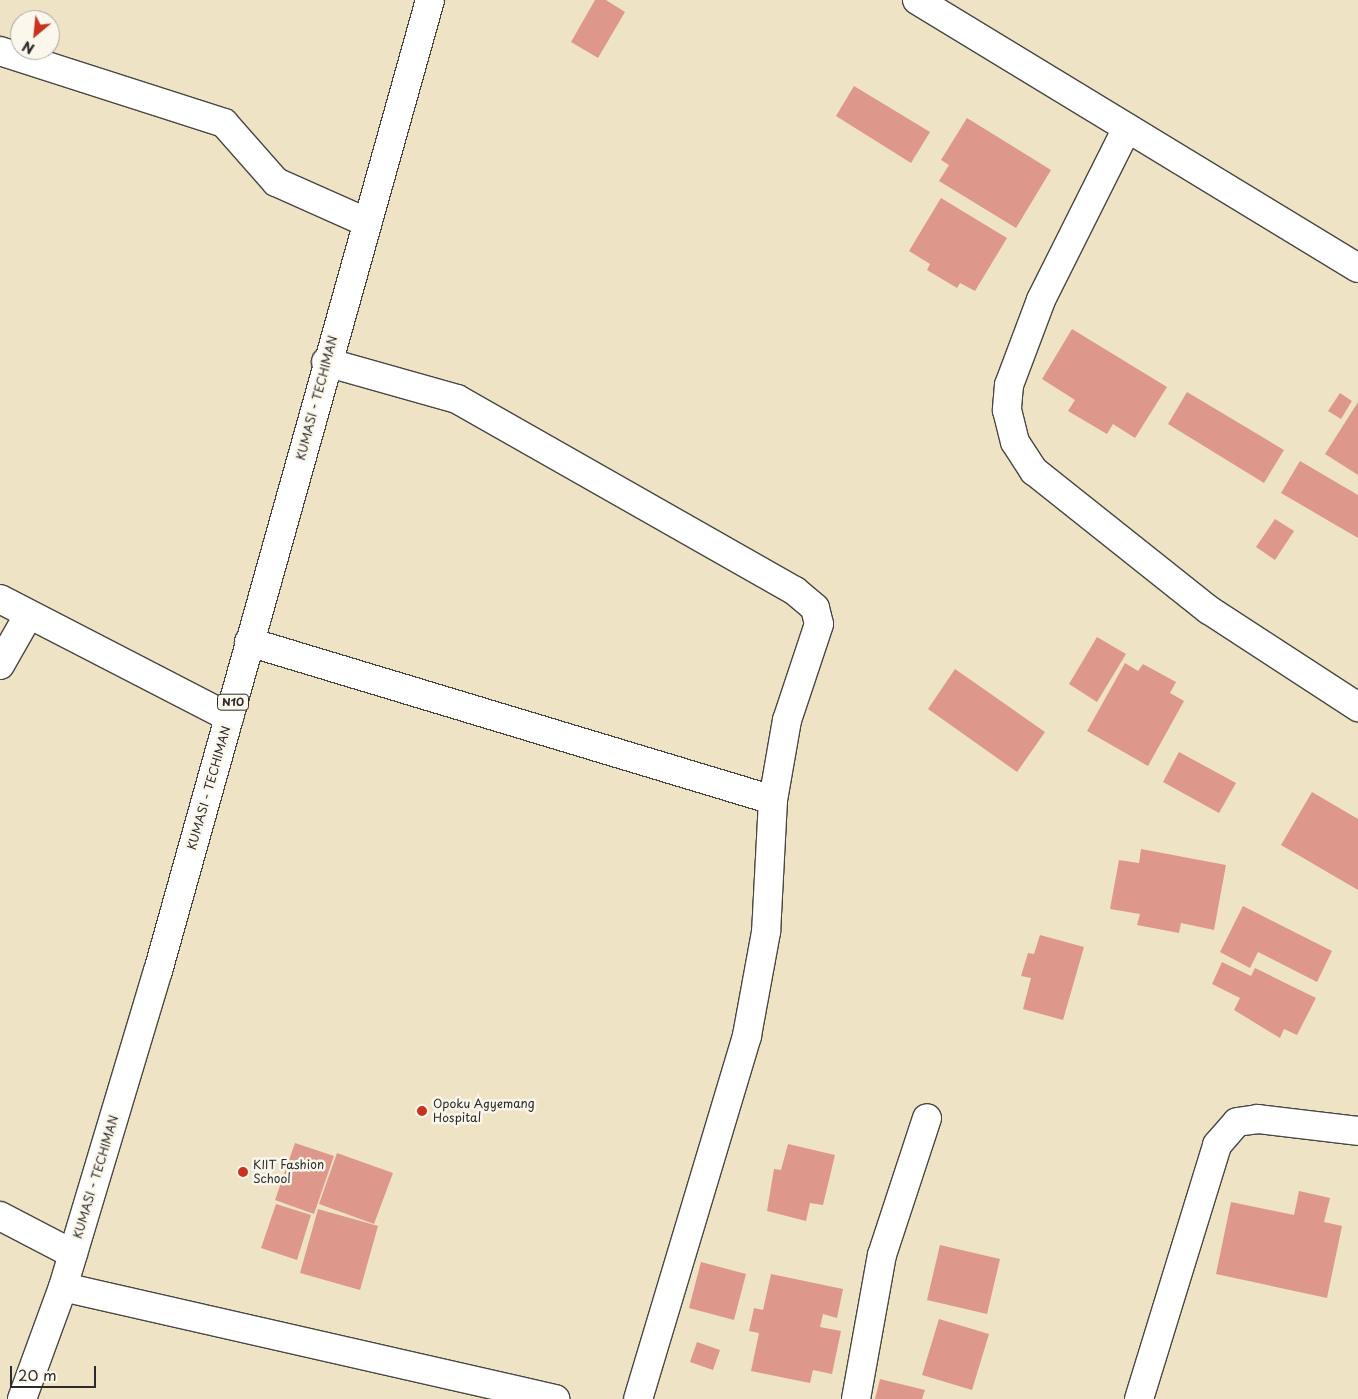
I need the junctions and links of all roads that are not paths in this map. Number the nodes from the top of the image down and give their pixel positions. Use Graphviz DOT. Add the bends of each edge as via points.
graph roads {
  1 [pos="430,0"];
  2 [pos="917,0"];
  3 [pos="0,51"];
  4 [pos="1127,128"];
  5 [pos="366,222"];
  6 [pos="1358,268"];
  7 [pos="326,362"];
  8 [pos="0,599"];
  9 [pos="28,616"];
  10 [pos="250,642"];
  11 [pos="0,665"];
  12 [pos="1358,707"];
  13 [pos="229,717"];
  14 [pos="773,800"];
  15 [pos="927,1118"];
  16 [pos="1358,1132"];
  17 [pos="0,1216"];
  18 [pos="73,1254"];
  19 [pos="63,1287"];
  20 [pos="22,1399"];
  21 [pos="555,1399"];
  22 [pos="638,1399"];
  23 [pos="856,1399"];
  24 [pos="1139,1399"];
  1 -- 5 [label="main road, KUMASI - TECHIMAN / N10"];
  2 -- 4 [label="main road"];
  3 -- 5 [label="main road" via="224,123 276,182"];
  4 -- 6 [label="main road"];
  4 -- 12 [label="main road" via="1041,300 1009,385 1008,410 1015,442 1034,471 1209,610"];
  5 -- 7 [label="main road, KUMASI - TECHIMAN / N10"];
  7 -- 10 [label="main road, KUMASI - TECHIMAN / N10"];
  7 -- 14 [label="main road" via="457,399 795,591 815,608 820,624 787,720"];
  8 -- 9 [label="main road"];
  9 -- 11 [label="main road"];
  9 -- 13 [label="main road"];
  10 -- 13 [label="main road, KUMASI - TECHIMAN / N10"];
  10 -- 14 [label="main road"];
  13 -- 18 [label="main road, KUMASI - TECHIMAN / N10"];
  14 -- 22 [label="main road" via="766,932 747,1036"];
  15 -- 23 [label="main road" via="882,1255"];
  16 -- 24 [label="main road" via="1258,1119 1236,1122 1217,1144"];
  17 -- 18 [label="main road"];
  18 -- 19 [label="main road, KUMASI - TECHIMAN / N10"];
  19 -- 20 [label="main road, KUMASI - TECHIMAN / N10"];
  19 -- 21 [label="main road"];
}
